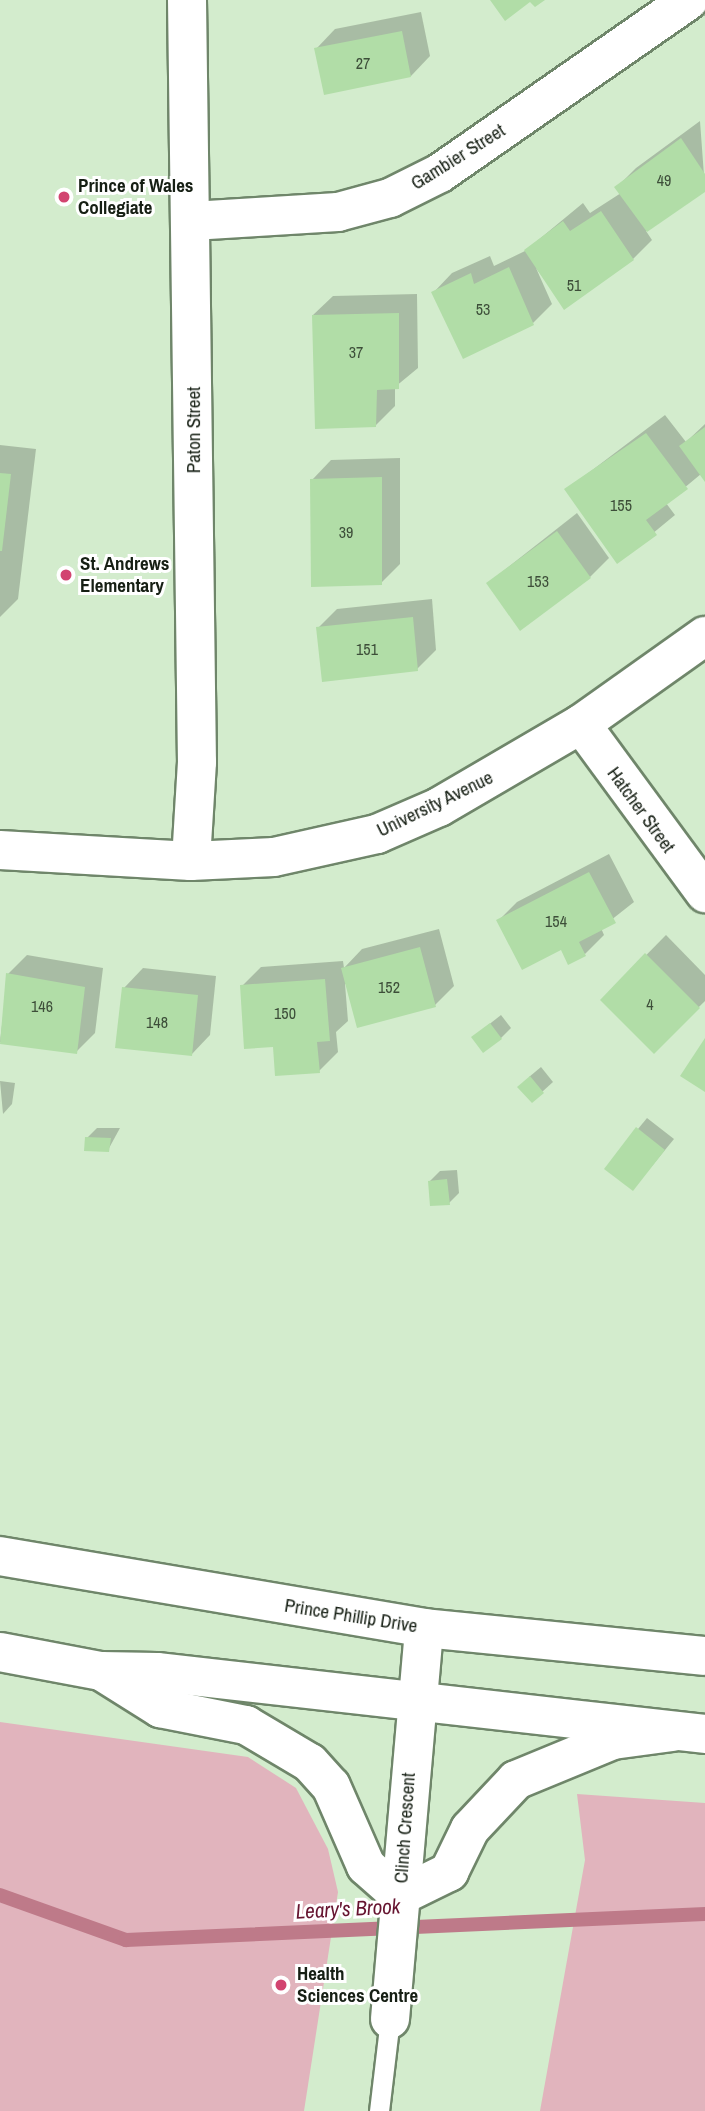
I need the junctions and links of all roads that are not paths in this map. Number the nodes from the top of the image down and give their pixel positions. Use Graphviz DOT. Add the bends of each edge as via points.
graph roads {
  1 [pos="187,0"];
  2 [pos="689,0"];
  3 [pos="192,221"];
  4 [pos="705,636"];
  5 [pos="581,724"];
  6 [pos="0,850"];
  7 [pos="191,861"];
  8 [pos="705,893"];
  9 [pos="0,1556"];
  10 [pos="425,1628"];
  11 [pos="0,1652"];
  12 [pos="705,1656"];
  13 [pos="101,1671"];
  14 [pos="415,1706"];
  15 [pos="689,1733"];
  16 [pos="400,1896"];
  17 [pos="390,2019"];
  18 [pos="379,2111"];
  1 -- 3 [label="street, Paton Street"];
  2 -- 3 [label="street, Gambier Street" via="440,173 390,198 338,212"];
  3 -- 7 [label="street, Paton Street" via="197,762"];
  4 -- 5 [label="street, University Avenue"];
  5 -- 7 [label="street, University Avenue" via="439,807 377,834 274,857"];
  5 -- 8 [label="street, Hatcher Street"];
  6 -- 7 [label="street, University Avenue"];
  9 -- 10 [label="street, Prince Phillip Drive"];
  10 -- 12 [label="street, Prince Phillip Drive"];
  10 -- 14 [label="street, Clinch Crescent"];
  11 -- 13 [label="street"];
  13 -- 14 [label="street" via="157,1672"];
  13 -- 16 [label="street" via="160,1707 246,1725 310,1763 331,1786 366,1866"];
  14 -- 15 [label="street"];
  14 -- 16 [label="street, Clinch Crescent"];
  15 -- 16 [label="street" via="613,1740 516,1780 470,1829 449,1872"];
  16 -- 17 [label="street, Clinch Crescent"];
  17 -- 18 [label="lane, Clinch Crescent"];
}
